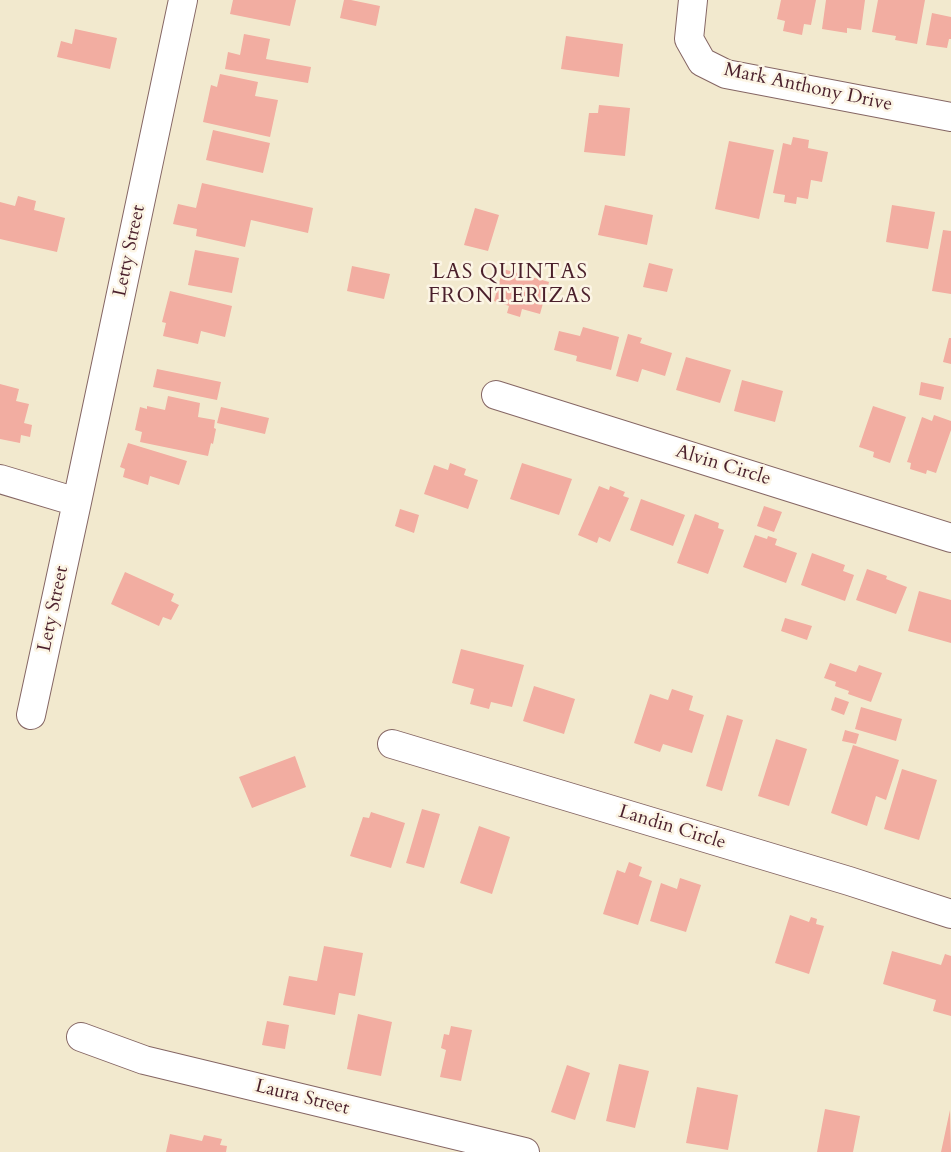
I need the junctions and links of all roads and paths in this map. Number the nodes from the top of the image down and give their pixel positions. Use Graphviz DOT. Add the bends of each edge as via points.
graph roads {
  1 [pos="183,0"];
  2 [pos="693,0"];
  3 [pos="951,117"];
  4 [pos="496,395"];
  5 [pos="0,479"];
  6 [pos="77,502"];
  7 [pos="951,538"];
  8 [pos="31,715"];
  9 [pos="392,744"];
  10 [pos="951,914"];
  11 [pos="81,1037"];
  12 [pos="525,1152"];
  1 -- 6 [label="street, Letty Street"];
  2 -- 3 [label="street, Mark Anthony Drive" via="688,39 702,62 726,74"];
  4 -- 7 [label="street, Alvin Circle"];
  5 -- 6 [label="street"];
  6 -- 8 [label="street, Lety Street"];
  9 -- 10 [label="street, Landin Circle"];
  11 -- 12 [label="street, Laura Street" via="144,1060"];
}
